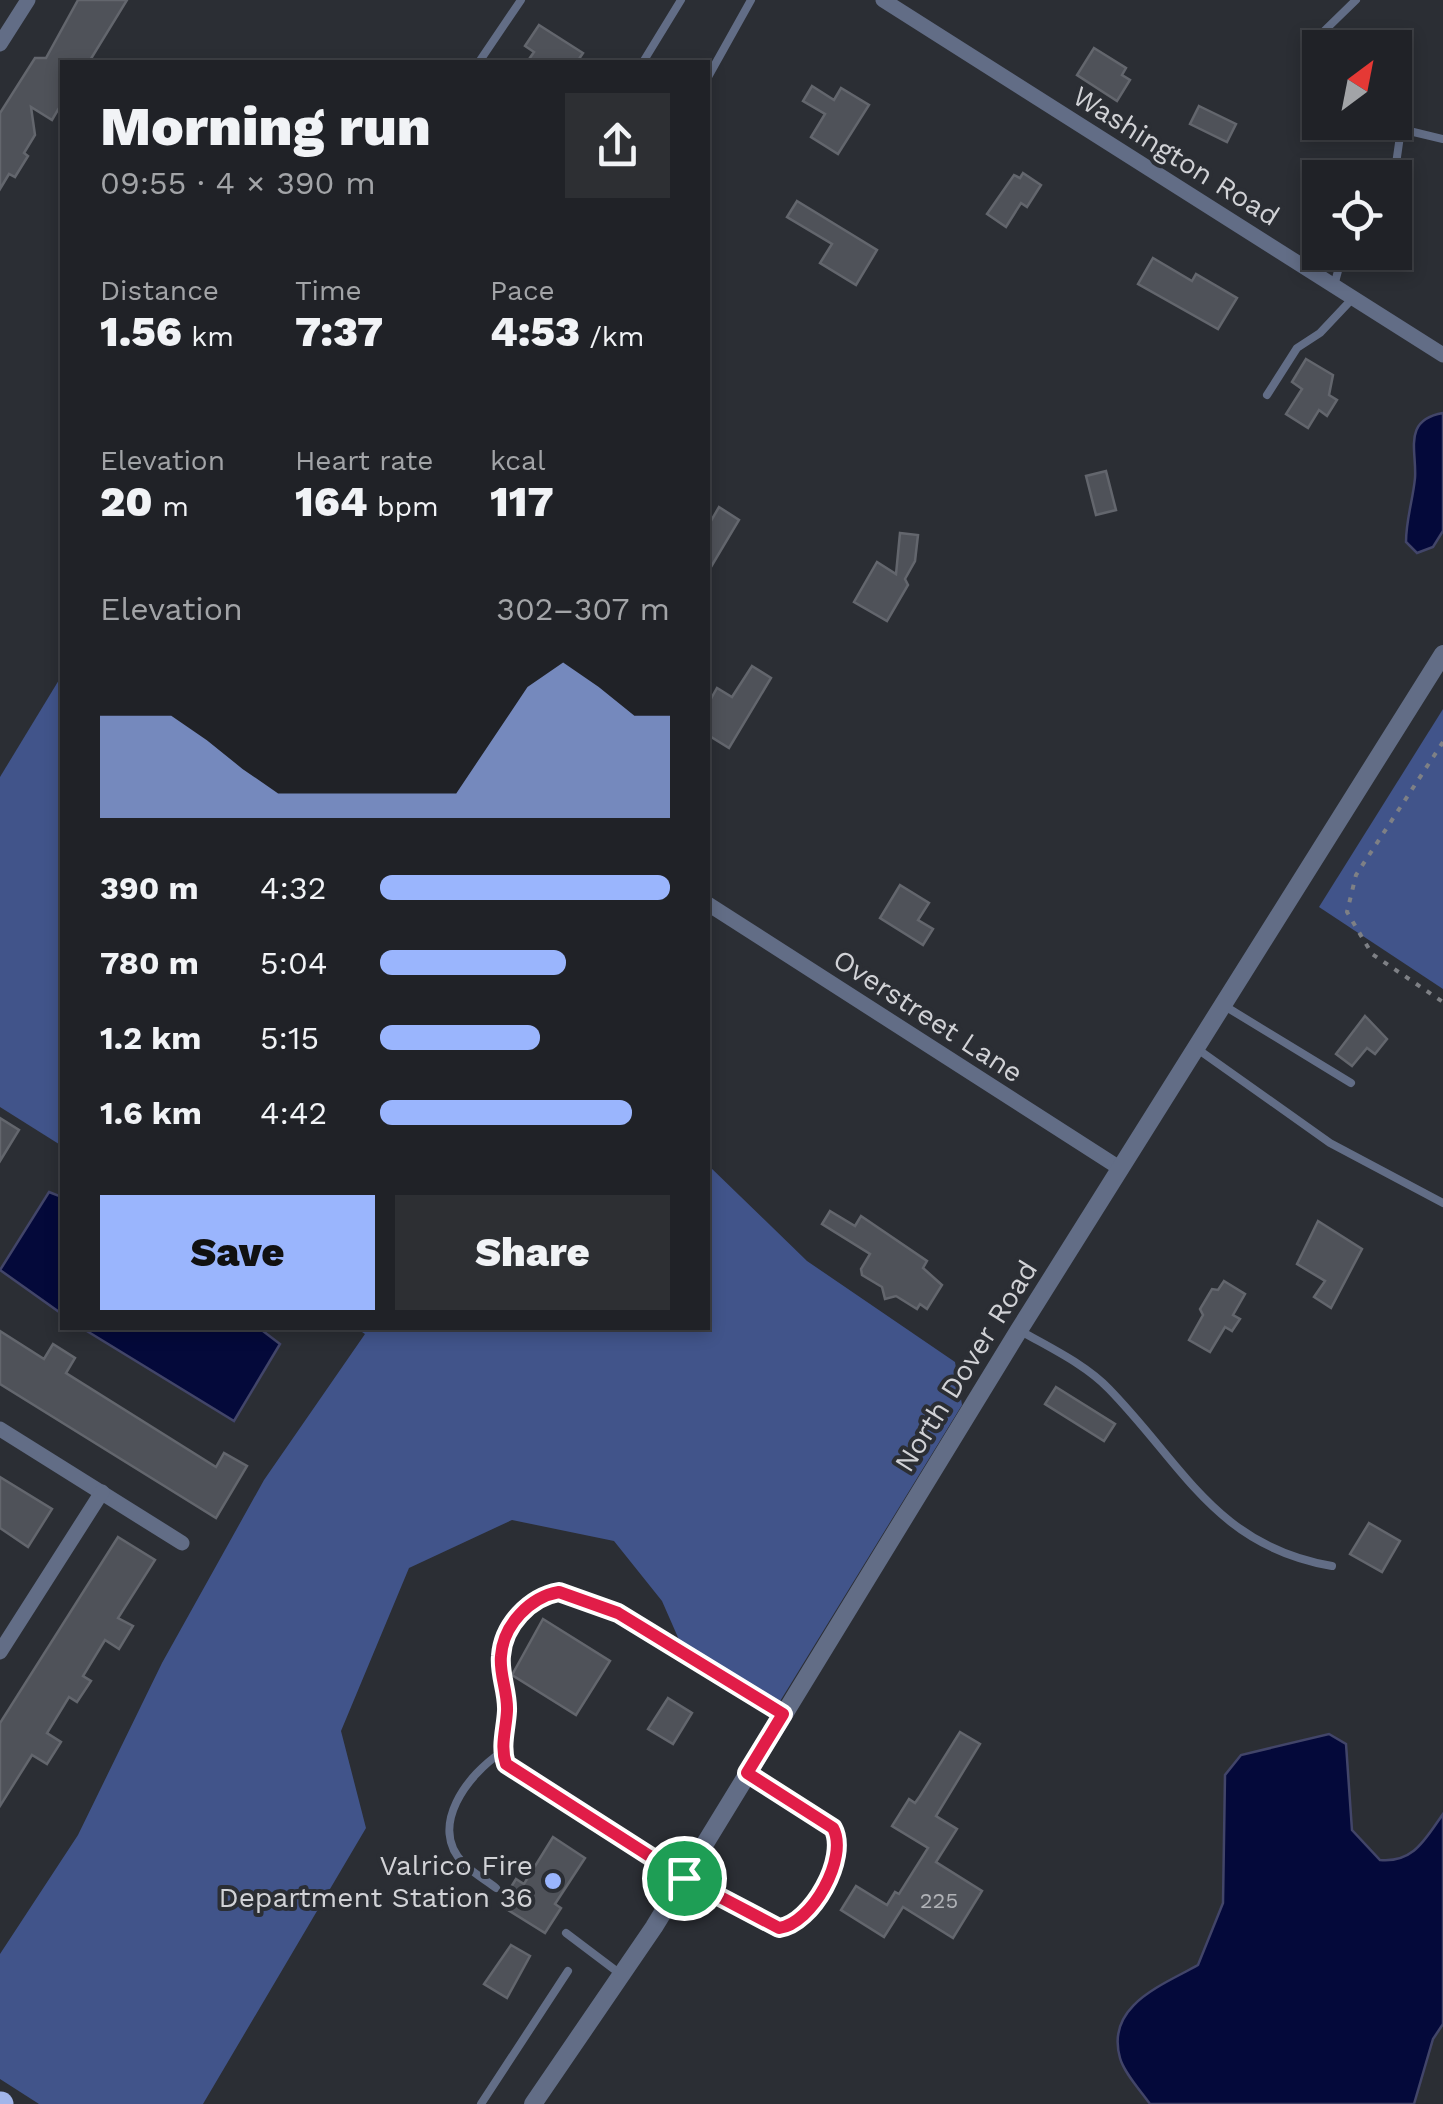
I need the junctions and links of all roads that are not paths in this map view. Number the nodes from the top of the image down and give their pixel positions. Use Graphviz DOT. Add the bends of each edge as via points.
graph roads {
  1 [pos="28,0"];
  2 [pos="521,0"];
  3 [pos="681,0"];
  4 [pos="751,0"];
  5 [pos="883,0"];
  6 [pos="1356,0"];
  7 [pos="1325,30"];
  8 [pos="0,44"];
  9 [pos="480,60"];
  10 [pos="644,60"];
  11 [pos="710,73"];
  12 [pos="1412,130"];
  13 [pos="1443,139"];
  14 [pos="1339,270"];
  15 [pos="1334,286"];
  16 [pos="1353,298"];
  17 [pos="1443,355"];
  18 [pos="1267,395"];
  19 [pos="1443,654"];
  20 [pos="710,905"];
  21 [pos="1224,1005"];
  22 [pos="1196,1048"];
  23 [pos="1352,1083"];
  24 [pos="1121,1169"];
  25 [pos="1443,1203"];
  26 [pos="1019,1330"];
  27 [pos="0,1429"];
  28 [pos="102,1492"];
  29 [pos="182,1542"];
  30 [pos="1332,1566"];
  31 [pos="0,1652"];
  32 [pos="783,1714"];
  33 [pos="502,1752"];
  34 [pos="747,1773"];
  35 [pos="684,1878"];
  36 [pos="496,1888"];
  37 [pos="566,1933"];
  38 [pos="568,1971"];
  39 [pos="618,1972"];
  40 [pos="481,2104"];
  41 [pos="534,2104"];
  1 -- 8 [label="street"];
  2 -- 9 [label="lane"];
  3 -- 10 [label="lane"];
  4 -- 11 [label="lane"];
  5 -- 15 [label="street, Washington Road"];
  6 -- 7 [label="lane"];
  12 -- 13 [label="lane"];
  14 -- 15 [label="lane"];
  15 -- 16 [label="street, Washington Road"];
  16 -- 17 [label="street, Washington Road"];
  16 -- 18 [label="lane" via="1297,348"];
  19 -- 21 [label="street, North Dover Road"];
  20 -- 24 [label="street, Overstreet Lane"];
  21 -- 22 [label="street, North Dover Road"];
  21 -- 23 [label="lane"];
  22 -- 24 [label="street, North Dover Road"];
  22 -- 25 [label="lane" via="1330,1142"];
  24 -- 26 [label="street, North Dover Road"];
  26 -- 30 [label="lane" via="1108,1388 1188,1483 1245,1534 1290,1559"];
  26 -- 32 [label="street, North Dover Road"];
  27 -- 28 [label="street"];
  28 -- 29 [label="street"];
  28 -- 31 [label="street"];
  32 -- 33 [label="lane" via="618,1613 559,1592 538,1596 515,1620 500,1656 507,1700"];
  32 -- 34 [label="street, North Dover Road"];
  33 -- 35 [label="lane" via="515,1772"];
  33 -- 36 [label="lane" via="461,1793 449,1838 462,1863"];
  34 -- 35 [label="street, North Dover Road"];
  34 -- 35 [label="lane" via="839,1838 840,1853 818,1895 804,1916 779,1928"];
  35 -- 39 [label="street, North Dover Road"];
  37 -- 39 [label="lane"];
  38 -- 40 [label="lane"];
  39 -- 41 [label="street, North Dover Road"];
}
